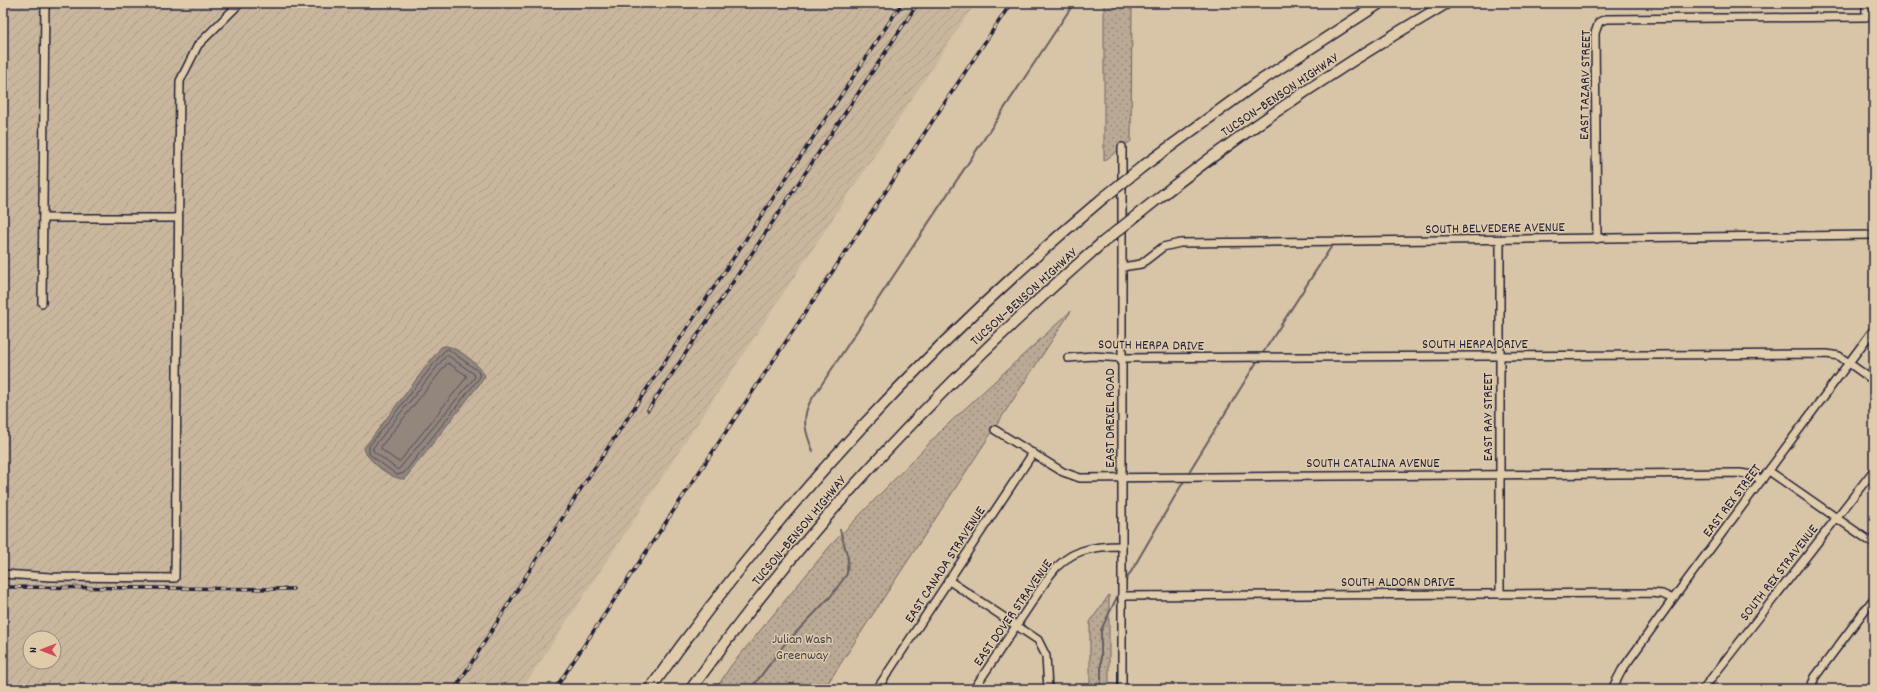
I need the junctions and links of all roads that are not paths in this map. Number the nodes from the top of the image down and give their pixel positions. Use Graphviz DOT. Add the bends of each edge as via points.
graph roads {
  1 [pos="45,3"];
  2 [pos="240,3"];
  3 [pos="1380,3"];
  4 [pos="1447,3"];
  5 [pos="1866,3"];
  6 [pos="1122,147"];
  7 [pos="43,218"];
  8 [pos="178,218"];
  9 [pos="1874,235"];
  10 [pos="1597,239"];
  11 [pos="1500,240"];
  12 [pos="1122,267"];
  13 [pos="42,303"];
  14 [pos="1874,329"];
  15 [pos="1500,356"];
  16 [pos="1068,358"];
  17 [pos="1122,358"];
  18 [pos="1849,363"];
  19 [pos="1874,380"];
  20 [pos="995,430"];
  21 [pos="1033,453"];
  22 [pos="1874,470"];
  23 [pos="1769,471"];
  24 [pos="1500,475"];
  25 [pos="1122,478"];
  26 [pos="1762,480"];
  27 [pos="1838,517"];
  28 [pos="1874,544"];
  29 [pos="1122,546"];
  30 [pos="3,574"];
  31 [pos="948,580"];
  32 [pos="1500,594"];
  33 [pos="1122,596"];
  34 [pos="1874,598"];
  35 [pos="1673,600"];
  36 [pos="1017,625"];
  37 [pos="650,689"];
  38 [pos="691,689"];
  39 [pos="877,689"];
  40 [pos="974,689"];
  41 [pos="1048,689"];
  42 [pos="1122,689"];
  43 [pos="1612,689"];
  44 [pos="1703,689"];
  45 [pos="1810,689"];
  1 -- 7 [label="street"];
  2 -- 8 [label="street" via="198,45 180,80"];
  3 -- 37 [label="highway, TUCSON–BENSON HIGHWAY, bridge" via="1263,78 1142,167 976,310 866,421 804,490 752,552"];
  4 -- 38 [label="highway, TUCSON–BENSON HIGHWAY, bridge" via="1340,68 1214,156 1102,243 992,342 884,452 787,563"];
  5 -- 10 [label="street, EAST TAZARV STREET" via="1866,17 1599,22 1595,33"];
  6 -- 12 [label="street, EAST DREXEL ROAD"];
  7 -- 8 [label="street"];
  7 -- 13 [label="street"];
  8 -- 30 [label="street" via="175,578"];
  9 -- 10 [label="street, SOUTH BELVEDERE AVENUE"];
  10 -- 11 [label="street, SOUTH BELVEDERE AVENUE"];
  11 -- 12 [label="street, SOUTH BELVEDERE AVENUE" via="1180,243 1163,247 1141,264"];
  11 -- 15 [label="street, EAST RAY STREET"];
  12 -- 17 [label="street, EAST DREXEL ROAD"];
  14 -- 18 [label="street, EAST REX STREET"];
  15 -- 17 [label="street, SOUTH HERPA DRIVE"];
  15 -- 18 [label="street, SOUTH HERPA DRIVE" via="1827,354 1839,356"];
  15 -- 24 [label="street, EAST RAY STREET"];
  16 -- 17 [label="street, SOUTH HERPA DRIVE"];
  17 -- 25 [label="street, EAST DREXEL ROAD"];
  18 -- 19 [label="street, SOUTH HERPA DRIVE"];
  18 -- 23 [label="street, EAST REX STREET"];
  20 -- 21 [label="street, SOUTH CATALINA AVENUE"];
  21 -- 25 [label="street, SOUTH CATALINA AVENUE" via="1074,477"];
  21 -- 31 [label="street, EAST CANADA STRAVENUE"];
  22 -- 27 [label="street, SOUTH REX STRAVENUE"];
  23 -- 26 [label="street, EAST REX STREET"];
  23 -- 27 [label="street"];
  24 -- 25 [label="street, SOUTH CATALINA AVENUE"];
  24 -- 26 [label="street, SOUTH CATALINA AVENUE" via="1740,473"];
  24 -- 32 [label="street, EAST RAY STREET"];
  25 -- 29 [label="street, EAST DREXEL ROAD"];
  26 -- 35 [label="street, EAST REX STREET"];
  27 -- 28 [label="street"];
  27 -- 44 [label="street, SOUTH REX STRAVENUE"];
  29 -- 33 [label="street, EAST DREXEL ROAD"];
  29 -- 36 [label="street, EAST DOVER STRAVENUE" via="1090,548 1067,558 1054,569"];
  31 -- 36 [label="street"];
  31 -- 39 [label="street, EAST CANADA STRAVENUE"];
  32 -- 33 [label="street, SOUTH ALDORN DRIVE"];
  32 -- 35 [label="street, SOUTH ALDORN DRIVE" via="1650,593 1662,594"];
  33 -- 42 [label="street, EAST DREXEL ROAD"];
  34 -- 45 [label="street" via="1815,677"];
  35 -- 43 [label="street, EAST REX STREET" via="1622,670"];
  36 -- 40 [label="street, EAST DOVER STRAVENUE"];
  36 -- 41 [label="street" via="1035,638 1044,650"];
}
